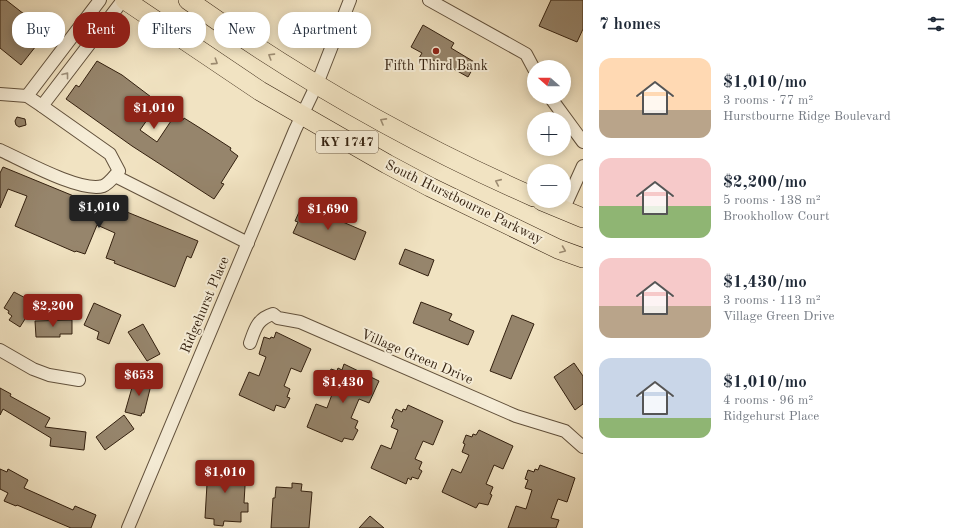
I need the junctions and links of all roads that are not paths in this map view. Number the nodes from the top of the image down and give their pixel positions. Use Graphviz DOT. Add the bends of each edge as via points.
graph roads {
  1 [pos="100,0"];
  2 [pos="124,0"];
  3 [pos="188,0"];
  4 [pos="350,0"];
  5 [pos="429,0"];
  6 [pos="529,60"];
  7 [pos="317,84"];
  8 [pos="0,94"];
  9 [pos="27,96"];
  10 [pos="555,104"];
  11 [pos="42,106"];
  12 [pos="302,116"];
  13 [pos="583,142"];
  14 [pos="0,150"];
  15 [pos="583,166"];
  16 [pos="115,176"];
  17 [pos="527,194"];
  18 [pos="558,208"];
  19 [pos="563,210"];
  20 [pos="583,218"];
  21 [pos="248,243"];
  22 [pos="583,258"];
  23 [pos="250,343"];
  24 [pos="0,350"];
  25 [pos="79,380"];
  26 [pos="583,447"];
  27 [pos="128,528"];
  1 -- 9 [label="street"];
  11 -- 2 [label="street, one-way"];
  2 -- 12 [label="main road, South Hurstbourne Parkway / KY 1747, one-way" via="210,59"];
  7 -- 3 [label="main road, KY 1747, one-way"];
  4 -- 7 [label="street, Ridgehurst Place"];
  5 -- 6 [label="street" via="526,54"];
  7 -- 12 [label="street, Ridgehurst Place"];
  17 -- 7 [label="main road, KY 1747, one-way" via="482,175"];
  8 -- 9 [label="street"];
  9 -- 11 [label="street"];
  10 -- 13 [label="street"];
  11 -- 16 [label="street" via="110,154 119,171"];
  12 -- 21 [label="street, Ridgehurst Place"];
  12 -- 22 [label="main road, South Hurstbourne Parkway / KY 1747, one-way" via="430,187"];
  14 -- 16 [label="street" via="59,178 95,187 104,186"];
  15 -- 19 [label="street"];
  16 -- 21 [label="street"];
  18 -- 19 [label="main road"];
  19 -- 20 [label="main road"];
  21 -- 27 [label="street, Ridgehurst Place"];
  23 -- 26 [label="street, Village Green Drive" via="257,323 264,317 273,314 278,318 300,322 516,416 565,431"];
  24 -- 25 [label="street" via="33,369 49,375"];
}
